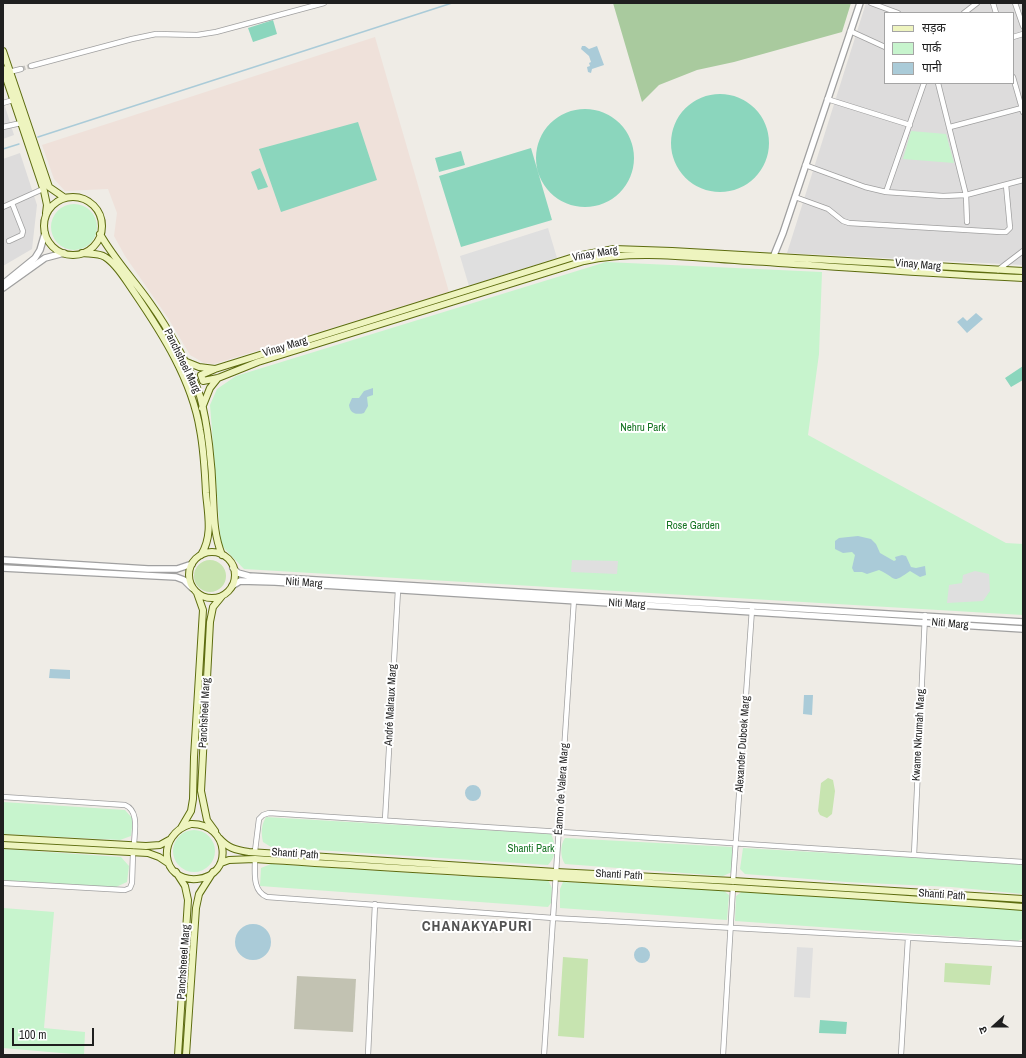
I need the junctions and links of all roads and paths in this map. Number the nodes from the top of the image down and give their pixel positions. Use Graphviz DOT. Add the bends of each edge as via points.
graph roads {
  1 [pos="324,3"];
  2 [pos="860,3"];
  3 [pos="871,3"];
  4 [pos="977,3"];
  5 [pos="1015,3"];
  6 [pos="315,4"];
  7 [pos="895,12"];
  8 [pos="965,12"];
  9 [pos="1023,26"];
  10 [pos="850,31"];
  11 [pos="884,47"];
  12 [pos="3,51"];
  13 [pos="31,66"];
  14 [pos="21,68"];
  15 [pos="3,69"];
  16 [pos="10,72"];
  17 [pos="1014,81"];
  18 [pos="924,84"];
  19 [pos="938,84"];
  20 [pos="827,99"];
  21 [pos="13,100"];
  22 [pos="3,103"];
  23 [pos="1022,110"];
  24 [pos="21,123"];
  25 [pos="910,125"];
  26 [pos="3,127"];
  27 [pos="950,127"];
  28 [pos="805,165"];
  29 [pos="1023,180"];
  30 [pos="1006,185"];
  31 [pos="43,189"];
  32 [pos="886,192"];
  33 [pos="966,195"];
  34 [pos="795,197"];
  35 [pos="64,198"];
  36 [pos="12,203"];
  37 [pos="3,207"];
  38 [pos="45,218"];
  39 [pos="967,222"];
  40 [pos="45,233"];
  41 [pos="100,234"];
  42 [pos="9,241"];
  43 [pos="1023,251"];
  44 [pos="64,253"];
  45 [pos="82,253"];
  46 [pos="772,260"];
  47 [pos="998,270"];
  48 [pos="1023,272"];
  49 [pos="1023,278"];
  50 [pos="3,284"];
  51 [pos="3,288"];
  52 [pos="184,361"];
  53 [pos="215,369"];
  54 [pos="218,378"];
  55 [pos="202,408"];
  56 [pos="201,555"];
  57 [pos="222,555"];
  58 [pos="3,560"];
  59 [pos="192,564"];
  60 [pos="3,568"];
  61 [pos="234,568"];
  62 [pos="232,586"];
  63 [pos="194,590"];
  64 [pos="398,590"];
  65 [pos="222,596"];
  66 [pos="574,598"];
  67 [pos="752,609"];
  68 [pos="925,615"];
  69 [pos="924,622"];
  70 [pos="1023,622"];
  71 [pos="1023,629"];
  72 [pos="3,797"];
  73 [pos="384,820"];
  74 [pos="181,828"];
  75 [pos="215,831"];
  76 [pos="559,832"];
  77 [pos="3,838"];
  78 [pos="219,838"];
  79 [pos="170,839"];
  80 [pos="736,843"];
  81 [pos="3,845"];
  82 [pos="134,849"];
  83 [pos="255,851"];
  84 [pos="914,855"];
  85 [pos="255,859"];
  86 [pos="1023,862"];
  87 [pos="168,863"];
  88 [pos="221,863"];
  89 [pos="176,872"];
  90 [pos="213,872"];
  91 [pos="556,875"];
  92 [pos="3,883"];
  93 [pos="733,884"];
  94 [pos="1023,899"];
  95 [pos="375,904"];
  96 [pos="1023,907"];
  97 [pos="554,918"];
  98 [pos="731,927"];
  99 [pos="908,938"];
  100 [pos="1023,944"];
  101 [pos="178,1055"];
  102 [pos="186,1055"];
  103 [pos="368,1055"];
  104 [pos="544,1055"];
  105 [pos="723,1055"];
  106 [pos="901,1055"];
  1 -- 6 [label="street"];
  2 -- 10 [label="street"];
  3 -- 7 [label="street"];
  4 -- 8 [label="street"];
  5 -- 9 [label="street"];
  6 -- 13 [label="street" via="216,32 198,35 156,34"];
  10 -- 11 [label="street"];
  10 -- 20 [label="street"];
  12 -- 16 [label="main road"];
  14 -- 16 [label="street"];
  15 -- 21 [label="main road"];
  16 -- 35 [label="main road" via="49,187"];
  17 -- 23 [label="street"];
  18 -- 25 [label="street"];
  19 -- 27 [label="street"];
  20 -- 25 [label="street"];
  20 -- 28 [label="street"];
  21 -- 22 [label="street"];
  21 -- 24 [label="main road"];
  23 -- 27 [label="street"];
  24 -- 26 [label="street"];
  24 -- 31 [label="main road"];
  25 -- 32 [label="street"];
  27 -- 33 [label="street"];
  28 -- 32 [label="street"];
  28 -- 34 [label="street"];
  29 -- 30 [label="street"];
  30 -- 33 [label="street"];
  30 -- 34 [label="street" via="1010,228 1006,232 848,223 828,208"];
  31 -- 36 [label="street"];
  31 -- 38 [label="main road" via="47,205"];
  32 -- 33 [label="street"];
  33 -- 39 [label="street"];
  34 -- 46 [label="street"];
  35 -- 38 [label="main road" via="49,209"];
  35 -- 41 [label="main road" via="79,198 92,205 100,219"];
  36 -- 37 [label="street"];
  36 -- 42 [label="street" via="23,231 22,235"];
  38 -- 40 [label="main road"];
  40 -- 44 [label="main road" via="55,249"];
  40 -- 50 [label="street" via="35,258"];
  41 -- 45 [label="main road" via="93,246"];
  41 -- 52 [label="main road, Panchsheel Marg" via="151,303"];
  43 -- 47 [label="street"];
  44 -- 45 [label="main road"];
  44 -- 51 [label="street" via="45,258"];
  45 -- 56 [label="main road, Panchsheel Marg" via="106,257 117,268 155,321 187,385 200,429 207,497 209,530 207,544"];
  46 -- 47 [label="main road, Vinay Marg"];
  46 -- 49 [label="main road, Vinay Marg" via="905,273"];
  46 -- 53 [label="main road, Vinay Marg" via="632,249 614,249 577,256"];
  46 -- 54 [label="main road, Vinay Marg" via="623,255 602,257 264,360"];
  47 -- 48 [label="main road, Vinay Marg"];
  52 -- 53 [label="main road, Vinay Marg" via="199,367"];
  52 -- 55 [label="main road, Panchsheel Marg"];
  53 -- 54 [label="main road" via="205,373 201,378 207,381"];
  54 -- 55 [label="main road" via="210,388"];
  55 -- 57 [label="main road, Panchsheel Marg" via="213,495 213,519"];
  56 -- 57 [label="main road" via="214,552"];
  56 -- 59 [label="main road"];
  57 -- 61 [label="main road"];
  58 -- 59 [label="street" via="162,569 177,569"];
  59 -- 63 [label="main road" via="188,574"];
  60 -- 63 [label="street" via="176,577 184,580"];
  61 -- 62 [label="main road"];
  61 -- 66 [label="street, Niti Marg" via="238,573 249,576"];
  62 -- 64 [label="street, Niti Marg" via="240,581 249,580"];
  62 -- 65 [label="main road"];
  63 -- 65 [label="main road" via="210,599"];
  63 -- 74 [label="main road, Panchsheel Marg" via="203,610 193,799 191,811"];
  64 -- 66 [label="street, Niti Marg"];
  64 -- 73 [label="street, André Malraux Marg"];
  65 -- 75 [label="main road, Panchsheel Marg" via="213,607 210,622 202,769 203,802 208,820"];
  66 -- 67 [label="street, Niti Marg"];
  66 -- 76 [label="street, Éamon de Valera Marg"];
  67 -- 68 [label="street, Niti Marg"];
  67 -- 69 [label="street, Niti Marg"];
  67 -- 80 [label="street, Alexander Dubcek Marg"];
  68 -- 69 [label="street, Kwame Nkrumah Marg"];
  68 -- 70 [label="street, Niti Marg"];
  69 -- 71 [label="street, Niti Marg"];
  69 -- 84 [label="street, Kwame Nkrumah Marg"];
  72 -- 82 [label="street" via="125,806 133,812 135,818"];
  73 -- 76 [label="street"];
  73 -- 83 [label="street" via="269,813 260,819"];
  74 -- 75 [label="main road" via="198,824"];
  74 -- 79 [label="main road"];
  75 -- 78 [label="main road"];
  76 -- 80 [label="street"];
  76 -- 91 [label="street, Éamon de Valera Marg"];
  77 -- 82 [label="main road"];
  78 -- 83 [label="main road, Shanti Path" via="234,850"];
  78 -- 88 [label="main road" via="223,857"];
  79 -- 82 [label="main road" via="160,845"];
  79 -- 87 [label="main road" via="166,851"];
  80 -- 84 [label="street"];
  80 -- 93 [label="street, Alexander Dubcek Marg"];
  81 -- 82 [label="main road"];
  82 -- 87 [label="main road" via="159,857"];
  82 -- 92 [label="street" via="132,884 125,890"];
  83 -- 91 [label="main road, Shanti Path"];
  84 -- 86 [label="street"];
  85 -- 88 [label="main road, Shanti Path" via="229,860"];
  85 -- 91 [label="main road, Shanti Path"];
  85 -- 95 [label="street" via="255,880 261,895"];
  87 -- 89 [label="main road"];
  88 -- 90 [label="main road"];
  89 -- 90 [label="main road" via="192,879 203,878"];
  89 -- 101 [label="main road, Panchsheeel Marg" via="185,886 188,900"];
  90 -- 102 [label="main road" via="199,894 196,908"];
  91 -- 93 [label="main road, Shanti Path"];
  91 -- 97 [label="street, Éamon de Valera Marg"];
  93 -- 94 [label="main road, Shanti Path"];
  93 -- 96 [label="main road, Shanti Path"];
  93 -- 98 [label="street, Alexander Dubcek Marg"];
  95 -- 97 [label="street"];
  95 -- 103 [label="street"];
  97 -- 98 [label="street"];
  97 -- 104 [label="street, Éamon de Valera Marg"];
  98 -- 99 [label="street"];
  98 -- 105 [label="street, Alexander Dubcek Marg"];
  99 -- 100 [label="street"];
  99 -- 106 [label="street"];
}
